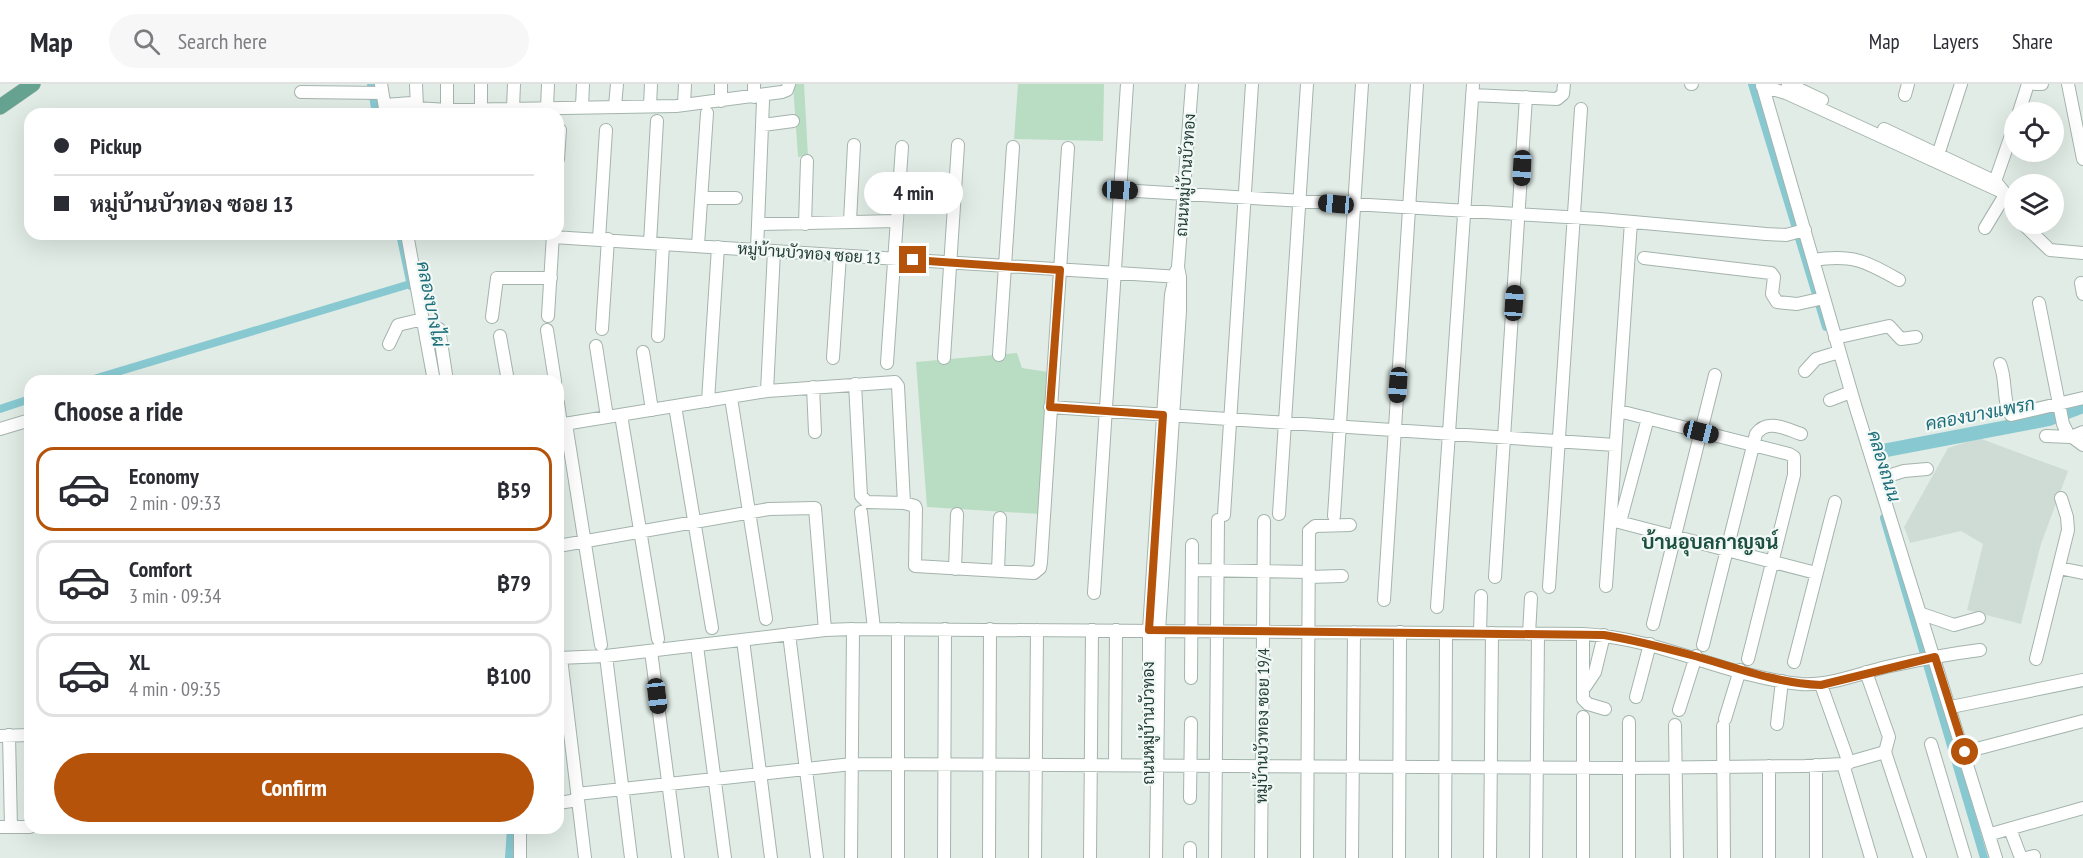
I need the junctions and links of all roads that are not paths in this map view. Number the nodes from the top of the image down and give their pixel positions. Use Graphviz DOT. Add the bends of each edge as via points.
graph roads {
  1 [pos="20,84"];
  2 [pos="33,84"];
  3 [pos="416,84"];
  4 [pos="447,84"];
  5 [pos="481,84"];
  6 [pos="514,84"];
  7 [pos="548,84"];
  8 [pos="582,84"];
  9 [pos="617,84"];
  10 [pos="651,84"];
  11 [pos="685,84"];
  12 [pos="721,84"];
  13 [pos="789,84"];
  14 [pos="1127,84"];
  15 [pos="1192,84"];
  16 [pos="1252,84"];
  17 [pos="1307,84"];
  18 [pos="1362,84"];
  19 [pos="1417,84"];
  20 [pos="1564,84"];
  21 [pos="1788,84"];
  22 [pos="1961,84"];
  23 [pos="2028,84"];
  24 [pos="2035,84"];
  25 [pos="2042,84"];
  26 [pos="2068,84"];
  27 [pos="1762,85"];
  28 [pos="1472,89"];
  29 [pos="301,92"];
  30 [pos="1521,92"];
  31 [pos="757,94"];
  32 [pos="380,97"];
  33 [pos="0,98"];
  34 [pos="721,101"];
  35 [pos="2022,102"];
  36 [pos="684,105"];
  37 [pos="582,106"];
  38 [pos="615,106"];
  39 [pos="650,106"];
  40 [pos="0,107"];
  41 [pos="414,108"];
  42 [pos="415,108"];
  43 [pos="447,108"];
  44 [pos="481,108"];
  45 [pos="513,108"];
  46 [pos="548,108"];
  47 [pos="1581,109"];
  48 [pos="706,113"];
  49 [pos="657,121"];
  50 [pos="793,121"];
  51 [pos="1865,124"];
  52 [pos="763,125"];
  53 [pos="606,130"];
  54 [pos="958,145"];
  55 [pos="854,146"];
  56 [pos="902,147"];
  57 [pos="1012,147"];
  58 [pos="1068,148"];
  59 [pos="1938,158"];
  60 [pos="2083,159"];
  61 [pos="807,161"];
  62 [pos="2005,162"];
  63 [pos="1998,189"];
  64 [pos="1120,190"];
  65 [pos="1185,193"];
  66 [pos="2004,195"];
  67 [pos="1245,196"];
  68 [pos="701,198"];
  69 [pos="736,198"];
  70 [pos="1300,201"];
  71 [pos="1354,206"];
  72 [pos="1409,208"];
  73 [pos="1464,212"];
  74 [pos="1519,216"];
  75 [pos="1574,218"];
  76 [pos="850,221"];
  77 [pos="897,221"];
  78 [pos="1631,222"];
  79 [pos="759,224"];
  80 [pos="804,224"];
  81 [pos="1985,228"];
  82 [pos="1797,232"];
  83 [pos="2033,234"];
  84 [pos="564,237"];
  85 [pos="604,239"];
  86 [pos="408,240"];
  87 [pos="553,240"];
  88 [pos="650,243"];
  89 [pos="663,244"];
  90 [pos="698,245"];
  91 [pos="718,246"];
  92 [pos="757,249"];
  93 [pos="774,251"];
  94 [pos="2083,253"];
  95 [pos="840,255"];
  96 [pos="1644,258"];
  97 [pos="895,259"];
  98 [pos="1813,260"];
  99 [pos="950,263"];
  100 [pos="1005,266"];
  101 [pos="1060,270"];
  102 [pos="1115,273"];
  103 [pos="1177,273"];
  104 [pos="551,278"];
  105 [pos="1899,280"];
  106 [pos="1822,298"];
  107 [pos="2039,303"];
  108 [pos="548,316"];
  109 [pos="492,317"];
  110 [pos="416,319"];
  111 [pos="602,328"];
  112 [pos="439,330"];
  113 [pos="547,330"];
  114 [pos="500,336"];
  115 [pos="658,336"];
  116 [pos="1916,337"];
  117 [pos="1835,338"];
  118 [pos="389,344"];
  119 [pos="596,346"];
  120 [pos="643,352"];
  121 [pos="1832,354"];
  122 [pos="999,355"];
  123 [pos="832,358"];
  124 [pos="944,358"];
  125 [pos="887,363"];
  126 [pos="2000,364"];
  127 [pos="1805,371"];
  128 [pos="432,375"];
  129 [pos="446,375"];
  130 [pos="507,375"];
  131 [pos="554,375"];
  132 [pos="1715,375"];
  133 [pos="855,384"];
  134 [pos="813,387"];
  135 [pos="767,391"];
  136 [pos="731,398"];
  137 [pos="2083,398"];
  138 [pos="708,401"];
  139 [pos="675,406"];
  140 [pos="2059,406"];
  141 [pos="1050,407"];
  142 [pos="652,410"];
  143 [pos="1105,411"];
  144 [pos="1619,411"];
  145 [pos="621,415"];
  146 [pos="1168,415"];
  147 [pos="607,417"];
  148 [pos="1229,418"];
  149 [pos="1648,418"];
  150 [pos="24,422"];
  151 [pos="1284,422"];
  152 [pos="564,424"];
  153 [pos="1339,426"];
  154 [pos="0,429"];
  155 [pos="1395,429"];
  156 [pos="815,432"];
  157 [pos="1701,432"];
  158 [pos="564,434"];
  159 [pos="1449,434"];
  160 [pos="1801,434"];
  161 [pos="2077,434"];
  162 [pos="2046,436"];
  163 [pos="1504,437"];
  164 [pos="1559,440"];
  165 [pos="1615,445"];
  166 [pos="2083,445"];
  167 [pos="1753,446"];
  168 [pos="1927,469"];
  169 [pos="1878,479"];
  170 [pos="2061,498"];
  171 [pos="1834,502"];
  172 [pos="904,503"];
  173 [pos="861,512"];
  174 [pos="750,513"];
  175 [pos="957,514"];
  176 [pos="1279,514"];
  177 [pos="1334,516"];
  178 [pos="1000,518"];
  179 [pos="1264,521"];
  180 [pos="1615,521"];
  181 [pos="693,524"];
  182 [pos="1350,525"];
  183 [pos="639,532"];
  184 [pos="1674,537"];
  185 [pos="585,540"];
  186 [pos="564,545"];
  187 [pos="1192,545"];
  188 [pos="1728,549"];
  189 [pos="1772,561"];
  190 [pos="2059,568"];
  191 [pos="955,569"];
  192 [pos="1192,570"];
  193 [pos="1264,570"];
  194 [pos="998,571"];
  195 [pos="1218,571"];
  196 [pos="1816,573"];
  197 [pos="2083,573"];
  198 [pos="1309,574"];
  199 [pos="1342,576"];
  200 [pos="1495,577"];
  201 [pos="1606,586"];
  202 [pos="1549,587"];
  203 [pos="1094,593"];
  204 [pos="1481,596"];
  205 [pos="1531,598"];
  206 [pos="1384,600"];
  207 [pos="1437,607"];
  208 [pos="1922,614"];
  209 [pos="1979,618"];
  210 [pos="766,619"];
  211 [pos="1653,624"];
  212 [pos="712,628"];
  213 [pos="898,628"];
  214 [pos="853,629"];
  215 [pos="874,629"];
  216 [pos="945,629"];
  217 [pos="990,629"];
  218 [pos="825,630"];
  219 [pos="1037,630"];
  220 [pos="1092,630"];
  221 [pos="1116,630"];
  222 [pos="1154,630"];
  223 [pos="1191,630"];
  224 [pos="1217,630"];
  225 [pos="1263,631"];
  226 [pos="1309,632"];
  227 [pos="1354,632"];
  228 [pos="1400,632"];
  229 [pos="1446,633"];
  230 [pos="1486,633"];
  231 [pos="789,634"];
  232 [pos="1534,634"];
  233 [pos="1583,634"];
  234 [pos="1604,635"];
  235 [pos="658,639"];
  236 [pos="743,640"];
  237 [pos="1650,644"];
  238 [pos="1703,645"];
  239 [pos="697,646"];
  240 [pos="1980,650"];
  241 [pos="604,651"];
  242 [pos="651,651"];
  243 [pos="1696,656"];
  244 [pos="564,657"];
  245 [pos="1932,657"];
  246 [pos="1748,659"];
  247 [pos="2037,659"];
  248 [pos="1794,663"];
  249 [pos="1740,670"];
  250 [pos="1866,672"];
  251 [pos="1191,678"];
  252 [pos="2083,680"];
  253 [pos="1782,681"];
  254 [pos="1821,685"];
  255 [pos="1585,687"];
  256 [pos="564,689"];
  257 [pos="1636,697"];
  258 [pos="1951,707"];
  259 [pos="1605,709"];
  260 [pos="1679,710"];
  261 [pos="1583,717"];
  262 [pos="2083,721"];
  263 [pos="1629,722"];
  264 [pos="1191,723"];
  265 [pos="1777,724"];
  266 [pos="1675,725"];
  267 [pos="24,735"];
  268 [pos="4,736"];
  269 [pos="1930,744"];
  270 [pos="1885,752"];
  271 [pos="1965,752"];
  272 [pos="944,763"];
  273 [pos="1846,763"];
  274 [pos="852,764"];
  275 [pos="897,764"];
  276 [pos="990,764"];
  277 [pos="1036,764"];
  278 [pos="1090,764"];
  279 [pos="1115,764"];
  280 [pos="1153,765"];
  281 [pos="1191,765"];
  282 [pos="1216,765"];
  283 [pos="1353,765"];
  284 [pos="1491,765"];
  285 [pos="1816,765"];
  286 [pos="1261,766"];
  287 [pos="1308,766"];
  288 [pos="1399,766"];
  289 [pos="1445,766"];
  290 [pos="1537,766"];
  291 [pos="1724,766"];
  292 [pos="1769,766"];
  293 [pos="805,767"];
  294 [pos="1584,767"];
  295 [pos="1675,767"];
  296 [pos="1629,768"];
  297 [pos="759,773"];
  298 [pos="714,777"];
  299 [pos="669,784"];
  300 [pos="623,788"];
  301 [pos="578,797"];
  302 [pos="1190,798"];
  303 [pos="564,801"];
  304 [pos="2083,808"];
  305 [pos="5,827"];
  306 [pos="24,827"];
  307 [pos="2010,829"];
  308 [pos="520,834"];
  309 [pos="1990,834"];
  310 [pos="520,858"];
  311 [pos="585,858"];
  312 [pos="631,858"];
  313 [pos="678,858"];
  314 [pos="725,858"];
  315 [pos="771,858"];
  316 [pos="817,858"];
  317 [pos="851,858"];
  318 [pos="898,858"];
  319 [pos="944,858"];
  320 [pos="989,858"];
  321 [pos="1035,858"];
  322 [pos="1090,858"];
  323 [pos="1148,858"];
  324 [pos="1156,858"];
  325 [pos="1215,858"];
  326 [pos="1261,858"];
  327 [pos="1307,858"];
  328 [pos="1352,858"];
  329 [pos="1399,858"];
  330 [pos="1445,858"];
  331 [pos="1490,858"];
  332 [pos="1536,858"];
  333 [pos="1582,858"];
  334 [pos="1629,858"];
  335 [pos="1677,858"];
  336 [pos="1724,858"];
  337 [pos="1769,858"];
  338 [pos="1816,858"];
  339 [pos="1871,858"];
  340 [pos="1920,858"];
  341 [pos="1965,858"];
  342 [pos="1996,858"];
  343 [pos="2020,858"];
  1 -- 33 [label="main road"];
  2 -- 40 [label="main road"];
  3 -- 42 [label="street"];
  4 -- 43 [label="street"];
  5 -- 44 [label="street"];
  6 -- 45 [label="street"];
  7 -- 46 [label="street"];
  8 -- 37 [label="street"];
  9 -- 38 [label="street"];
  10 -- 39 [label="street"];
  11 -- 36 [label="street"];
  12 -- 34 [label="street"];
  13 -- 31 [label="street" via="785,91"];
  14 -- 64 [label="street"];
  15 -- 65 [label="street, ถนนหมู่บ้านบัวทอง"];
  16 -- 67 [label="street"];
  17 -- 70 [label="street"];
  18 -- 71 [label="street"];
  19 -- 72 [label="street"];
  20 -- 30 [label="street" via="1563,94 1557,99"];
  21 -- 51 [label="street"];
  22 -- 59 [label="street"];
  23 -- 35 [label="street"];
  24 -- 25 [label="street"];
  26 -- 60 [label="street"];
  27 -- 51 [label="street"];
  27 -- 82 [label="street"];
  28 -- 30 [label="street"];
  28 -- 73 [label="street"];
  29 -- 32 [label="street"];
  30 -- 74 [label="street"];
  31 -- 34 [label="street"];
  31 -- 52 [label="street"];
  32 -- 41 [label="street" via="411,103"];
  34 -- 36 [label="street"];
  36 -- 39 [label="street"];
  37 -- 38 [label="street"];
  37 -- 46 [label="street"];
  38 -- 39 [label="street"];
  45 -- 46 [label="street"];
  47 -- 75 [label="street"];
  48 -- 68 [label="street"];
  49 -- 88 [label="street"];
  50 -- 52 [label="street"];
  51 -- 59 [label="street"];
  52 -- 79 [label="street"];
  53 -- 85 [label="street"];
  54 -- 99 [label="street"];
  55 -- 76 [label="street"];
  56 -- 77 [label="street"];
  57 -- 100 [label="street"];
  58 -- 101 [label="street"];
  59 -- 63 [label="street"];
  61 -- 80 [label="street"];
  62 -- 63 [label="street"];
  63 -- 66 [label="street"];
  63 -- 81 [label="street"];
  64 -- 65 [label="street"];
  64 -- 102 [label="street"];
  65 -- 67 [label="street"];
  65 -- 103 [label="street, ถนนหมู่บ้านบัวทอง"];
  67 -- 70 [label="street"];
  67 -- 148 [label="street"];
  68 -- 69 [label="street"];
  68 -- 90 [label="street"];
  70 -- 71 [label="street"];
  70 -- 151 [label="street"];
  71 -- 72 [label="street"];
  71 -- 153 [label="street"];
  72 -- 73 [label="street"];
  72 -- 155 [label="street"];
  73 -- 74 [label="street"];
  73 -- 159 [label="street"];
  74 -- 75 [label="street"];
  74 -- 163 [label="street"];
  75 -- 78 [label="street"];
  75 -- 164 [label="street"];
  76 -- 77 [label="street"];
  76 -- 80 [label="street"];
  77 -- 97 [label="street"];
  78 -- 82 [label="street"];
  78 -- 144 [label="street"];
  79 -- 80 [label="street"];
  79 -- 92 [label="street"];
  82 -- 98 [label="street"];
  83 -- 94 [label="street" via="2050,250"];
  84 -- 85 [label="street, หมู่บ้านบัวทอง ซอย 13"];
  85 -- 88 [label="street, หมู่บ้านบัวทอง ซอย 13"];
  85 -- 111 [label="street"];
  86 -- 110 [label="street"];
  87 -- 104 [label="street"];
  88 -- 89 [label="street, หมู่บ้านบัวทอง ซอย 13"];
  89 -- 90 [label="street, หมู่บ้านบัวทอง ซอย 13"];
  89 -- 115 [label="street"];
  90 -- 91 [label="street, หมู่บ้านบัวทอง ซอย 13"];
  91 -- 92 [label="street, หมู่บ้านบัวทอง ซอย 13"];
  91 -- 138 [label="street"];
  92 -- 93 [label="street, หมู่บ้านบัวทอง ซอย 13"];
  93 -- 95 [label="street, หมู่บ้านบัวทอง ซอย 13"];
  93 -- 135 [label="street"];
  95 -- 97 [label="street, หมู่บ้านบัวทอง ซอย 13"];
  95 -- 123 [label="street"];
  96 -- 106 [label="street" via="1771,273 1775,301 1805,303"];
  97 -- 99 [label="street, หมู่บ้านบัวทอง ซอย 13"];
  97 -- 125 [label="street"];
  98 -- 105 [label="street" via="1851,257"];
  98 -- 106 [label="street"];
  99 -- 100 [label="street, หมู่บ้านบัวทอง ซอย 13"];
  99 -- 124 [label="street"];
  100 -- 101 [label="street, หมู่บ้านบัวทอง ซอย 13"];
  100 -- 122 [label="street"];
  101 -- 102 [label="street, หมู่บ้านบัวทอง ซอย 13"];
  101 -- 141 [label="street"];
  102 -- 103 [label="street, หมู่บ้านบัวทอง ซอย 13"];
  102 -- 143 [label="street"];
  103 -- 146 [label="street, ถนนหมู่บ้านบัวทอง"];
  104 -- 108 [label="street"];
  104 -- 109 [label="street" via="498,278"];
  106 -- 117 [label="street"];
  107 -- 140 [label="street"];
  110 -- 118 [label="street" via="394,330"];
  110 -- 128 [label="street"];
  112 -- 129 [label="street"];
  113 -- 131 [label="street"];
  114 -- 130 [label="street"];
  116 -- 117 [label="street" via="1901,339 1889,326"];
  117 -- 121 [label="street"];
  119 -- 147 [label="street"];
  120 -- 142 [label="street"];
  121 -- 127 [label="street" via="1816,359"];
  121 -- 169 [label="street" via="1841,396"];
  126 -- 140 [label="street" via="2011,415"];
  132 -- 157 [label="street"];
  133 -- 134 [label="street"];
  133 -- 172 [label="street" via="861,496 867,502"];
  133 -- 172 [label="street" via="891,381 898,387"];
  134 -- 135 [label="street"];
  134 -- 156 [label="street"];
  135 -- 136 [label="street"];
  136 -- 138 [label="street"];
  136 -- 174 [label="street"];
  137 -- 140 [label="street"];
  138 -- 139 [label="street"];
  139 -- 142 [label="street"];
  139 -- 181 [label="street"];
  140 -- 161 [label="street" via="2062,424"];
  141 -- 143 [label="street"];
  141 -- 194 [label="street" via="1040,568 1034,573"];
  142 -- 145 [label="street"];
  143 -- 146 [label="street"];
  143 -- 203 [label="street"];
  144 -- 149 [label="street"];
  144 -- 165 [label="street"];
  145 -- 147 [label="street"];
  145 -- 183 [label="street"];
  146 -- 148 [label="street"];
  146 -- 222 [label="street, ถนนหมู่บ้านบัวทอง"];
  147 -- 152 [label="street"];
  148 -- 151 [label="street"];
  148 -- 195 [label="street"];
  149 -- 157 [label="street"];
  149 -- 180 [label="street"];
  150 -- 154 [label="street"];
  151 -- 153 [label="street"];
  151 -- 176 [label="street"];
  153 -- 155 [label="street"];
  153 -- 177 [label="street"];
  155 -- 159 [label="street"];
  155 -- 206 [label="street"];
  157 -- 167 [label="street"];
  157 -- 184 [label="street"];
  158 -- 185 [label="street"];
  159 -- 163 [label="street"];
  159 -- 207 [label="street"];
  160 -- 167 [label="street" via="1779,426 1764,426 1756,434"];
  161 -- 162 [label="street"];
  161 -- 166 [label="street"];
  163 -- 164 [label="street"];
  163 -- 200 [label="street"];
  164 -- 165 [label="street"];
  164 -- 202 [label="street"];
  165 -- 180 [label="street"];
  167 -- 188 [label="street"];
  167 -- 189 [label="street" via="1789,454 1796,462"];
  168 -- 169 [label="street"];
  169 -- 208 [label="street"];
  170 -- 190 [label="street" via="2068,524"];
  171 -- 196 [label="street"];
  172 -- 191 [label="street" via="916,509 915,566"];
  173 -- 215 [label="street"];
  174 -- 181 [label="street"];
  174 -- 210 [label="street"];
  174 -- 218 [label="street" via="786,507 815,508"];
  175 -- 191 [label="street"];
  178 -- 194 [label="street"];
  179 -- 193 [label="street, หมู่บ้านบัวทอง ซอย 19/4"];
  180 -- 184 [label="street"];
  180 -- 201 [label="street"];
  181 -- 183 [label="street"];
  181 -- 212 [label="street"];
  182 -- 198 [label="street" via="1310,528"];
  183 -- 185 [label="street"];
  183 -- 235 [label="street"];
  184 -- 188 [label="street"];
  184 -- 211 [label="street"];
  185 -- 186 [label="street"];
  185 -- 241 [label="street"];
  187 -- 192 [label="street"];
  188 -- 189 [label="street"];
  188 -- 238 [label="street"];
  189 -- 196 [label="street"];
  189 -- 246 [label="street"];
  190 -- 197 [label="street"];
  190 -- 247 [label="street"];
  191 -- 194 [label="street"];
  192 -- 195 [label="street"];
  192 -- 223 [label="street"];
  193 -- 195 [label="street"];
  193 -- 198 [label="street"];
  193 -- 225 [label="street, หมู่บ้านบัวทอง ซอย 19/4"];
  195 -- 224 [label="street"];
  196 -- 248 [label="street"];
  198 -- 199 [label="street"];
  198 -- 226 [label="street"];
  204 -- 230 [label="street"];
  205 -- 232 [label="street"];
  208 -- 209 [label="street" via="1954,625"];
  208 -- 245 [label="street"];
  213 -- 215 [label="street"];
  213 -- 216 [label="street"];
  213 -- 275 [label="street"];
  214 -- 215 [label="street"];
  214 -- 218 [label="street"];
  214 -- 274 [label="street"];
  216 -- 217 [label="street"];
  216 -- 272 [label="street"];
  217 -- 219 [label="street"];
  217 -- 276 [label="street"];
  218 -- 231 [label="street"];
  219 -- 220 [label="street"];
  219 -- 277 [label="street"];
  220 -- 221 [label="street"];
  220 -- 278 [label="street"];
  221 -- 222 [label="street"];
  221 -- 279 [label="street"];
  222 -- 223 [label="street"];
  222 -- 280 [label="street, ถนนหมู่บ้านบัวทอง"];
  223 -- 224 [label="street"];
  223 -- 251 [label="street"];
  224 -- 225 [label="street"];
  224 -- 282 [label="street"];
  225 -- 226 [label="street"];
  225 -- 286 [label="street, หมู่บ้านบัวทอง ซอย 19/4"];
  226 -- 227 [label="street"];
  226 -- 287 [label="street"];
  227 -- 228 [label="street"];
  227 -- 283 [label="street"];
  228 -- 229 [label="street"];
  228 -- 288 [label="street"];
  229 -- 230 [label="street"];
  229 -- 289 [label="street"];
  230 -- 232 [label="street"];
  230 -- 284 [label="street"];
  231 -- 236 [label="street"];
  231 -- 293 [label="street"];
  232 -- 233 [label="street"];
  232 -- 290 [label="street"];
  233 -- 234 [label="street"];
  233 -- 255 [label="street"];
  234 -- 237 [label="street"];
  234 -- 255 [label="street" via="1595,672"];
  236 -- 239 [label="street"];
  236 -- 297 [label="street"];
  237 -- 243 [label="street"];
  237 -- 257 [label="street"];
  239 -- 242 [label="street"];
  239 -- 298 [label="street"];
  240 -- 245 [label="street"];
  241 -- 242 [label="street"];
  241 -- 244 [label="street"];
  241 -- 300 [label="street"];
  242 -- 299 [label="street"];
  243 -- 249 [label="street"];
  243 -- 260 [label="street"];
  245 -- 250 [label="street"];
  245 -- 258 [label="street"];
  249 -- 253 [label="street"];
  249 -- 291 [label="street" via="1724,722"];
  250 -- 254 [label="street"];
  250 -- 270 [label="street" via="1889,737"];
  252 -- 258 [label="street"];
  253 -- 254 [label="street"];
  253 -- 265 [label="street"];
  254 -- 273 [label="street"];
  255 -- 259 [label="street" via="1585,701"];
  256 -- 301 [label="street"];
  258 -- 271 [label="street"];
  261 -- 294 [label="street"];
  262 -- 271 [label="street"];
  263 -- 296 [label="street"];
  264 -- 281 [label="street"];
  266 -- 295 [label="street"];
  267 -- 268 [label="street"];
  268 -- 305 [label="street"];
  269 -- 341 [label="street"];
  270 -- 273 [label="street"];
  270 -- 340 [label="street"];
  271 -- 309 [label="street"];
  272 -- 275 [label="street"];
  272 -- 276 [label="street"];
  272 -- 319 [label="street"];
  273 -- 285 [label="street"];
  273 -- 339 [label="street"];
  274 -- 275 [label="street"];
  274 -- 293 [label="street"];
  274 -- 317 [label="street"];
  275 -- 318 [label="street"];
  276 -- 277 [label="street"];
  276 -- 320 [label="street"];
  277 -- 278 [label="street"];
  277 -- 321 [label="street"];
  278 -- 279 [label="street"];
  278 -- 322 [label="street"];
  279 -- 280 [label="street"];
  280 -- 281 [label="street"];
  280 -- 323 [label="street, ถนนหมู่บ้านบัวทอง"];
  280 -- 324 [label="street, ถนนหมู่บ้านบัวทอง"];
  281 -- 282 [label="street"];
  281 -- 302 [label="street"];
  282 -- 286 [label="street"];
  282 -- 325 [label="street"];
  283 -- 287 [label="street"];
  283 -- 288 [label="street"];
  283 -- 328 [label="street"];
  284 -- 289 [label="street"];
  284 -- 290 [label="street"];
  284 -- 331 [label="street"];
  285 -- 292 [label="street"];
  285 -- 338 [label="street"];
  286 -- 287 [label="street"];
  286 -- 326 [label="street, หมู่บ้านบัวทอง ซอย 19/4"];
  287 -- 327 [label="street"];
  288 -- 289 [label="street"];
  288 -- 329 [label="street"];
  289 -- 330 [label="street"];
  290 -- 294 [label="street"];
  290 -- 332 [label="street"];
  291 -- 292 [label="street"];
  291 -- 295 [label="street"];
  291 -- 336 [label="street"];
  292 -- 337 [label="street"];
  293 -- 297 [label="street"];
  293 -- 316 [label="street"];
  294 -- 296 [label="street"];
  294 -- 333 [label="street"];
  295 -- 296 [label="street"];
  295 -- 335 [label="street"];
  296 -- 334 [label="street"];
  297 -- 298 [label="street"];
  297 -- 315 [label="street"];
  298 -- 299 [label="street"];
  298 -- 314 [label="street"];
  299 -- 300 [label="street"];
  299 -- 313 [label="street"];
  300 -- 301 [label="street"];
  300 -- 312 [label="street"];
  301 -- 303 [label="street"];
  301 -- 311 [label="street"];
  304 -- 307 [label="street"];
  305 -- 306 [label="street"];
  307 -- 309 [label="street"];
  307 -- 343 [label="street"];
  308 -- 310 [label="street"];
  309 -- 342 [label="street"];
}
